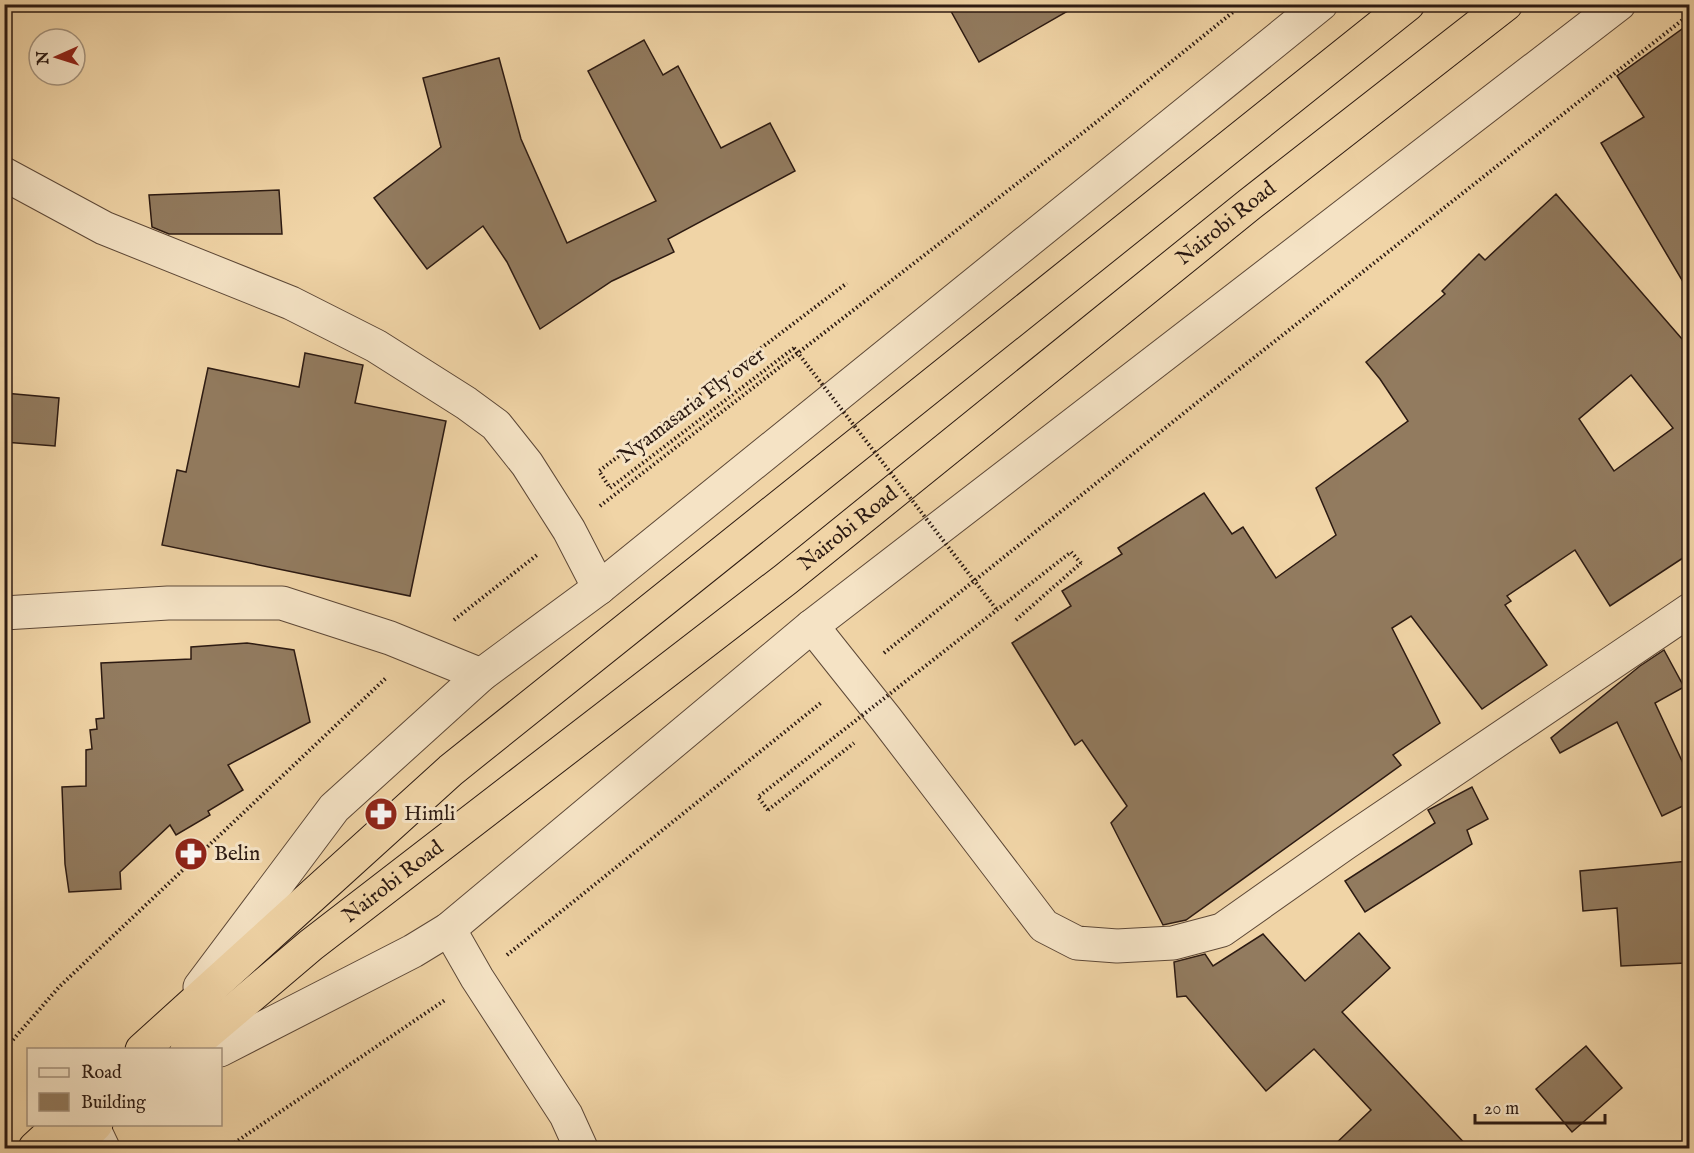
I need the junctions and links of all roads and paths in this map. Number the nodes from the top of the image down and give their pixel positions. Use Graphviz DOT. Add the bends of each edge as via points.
graph roads {
  1 [pos="1243,4"];
  2 [pos="1321,4"];
  3 [pos="1408,4"];
  4 [pos="1506,4"];
  5 [pos="1619,4"];
  6 [pos="1689,14"];
  7 [pos="4,174"];
  8 [pos="847,283"];
  9 [pos="569,530"];
  10 [pos="599,588"];
  11 [pos="1689,609"];
  12 [pos="997,610"];
  13 [pos="4,613"];
  14 [pos="1016,620"];
  15 [pos="812,626"];
  16 [pos="416,650"];
  17 [pos="481,675"];
  18 [pos="853,678"];
  19 [pos="886,718"];
  20 [pos="449,929"];
  21 [pos="477,978"];
  22 [pos="181,1013"];
  23 [pos="144,1048"];
  24 [pos="189,1048"];
  25 [pos="222,1049"];
  26 [pos="4,1050"];
  27 [pos="85,1135"];
  28 [pos="35,1149"];
  29 [pos="227,1149"];
  30 [pos="580,1149"];
  1 -- 9 [label="path"];
  2 -- 10 [label="street"];
  3 -- 22 [label="highway, Nairobi Road" via="451,770"];
  4 -- 24 [label="highway, Nairobi Road" via="1250,204 786,579 310,945"];
  5 -- 15 [label="street"];
  6 -- 18 [label="path"];
  7 -- 9 [label="street" via="104,228 291,303 376,346 496,425 527,464"];
  8 -- 12 [label="path, Nyamasaria Fly over, bridge" via="599,471 610,488 794,348"];
  9 -- 10 [label="street"];
  9 -- 16 [label="path"];
  10 -- 17 [label="street"];
  11 -- 19 [label="street" via="1222,930 1173,943 1077,943 1044,926"];
  12 -- 14 [label="path, bridge" via="1071,552 1081,563"];
  12 -- 19 [label="path, bridge" via="758,797 768,810"];
  13 -- 16 [label="street" via="168,603 282,603"];
  15 -- 18 [label="street"];
  15 -- 20 [label="street"];
  16 -- 17 [label="street"];
  16 -- 26 [label="path" via="59,987"];
  17 -- 22 [label="street" via="334,808"];
  18 -- 19 [label="street"];
  18 -- 21 [label="path"];
  20 -- 21 [label="street"];
  20 -- 25 [label="street"];
  21 -- 29 [label="path"];
  21 -- 30 [label="street" via="566,1115"];
  22 -- 23 [label="highway, Nairobi Road"];
  27 -- 28 [label="highway"];
}
